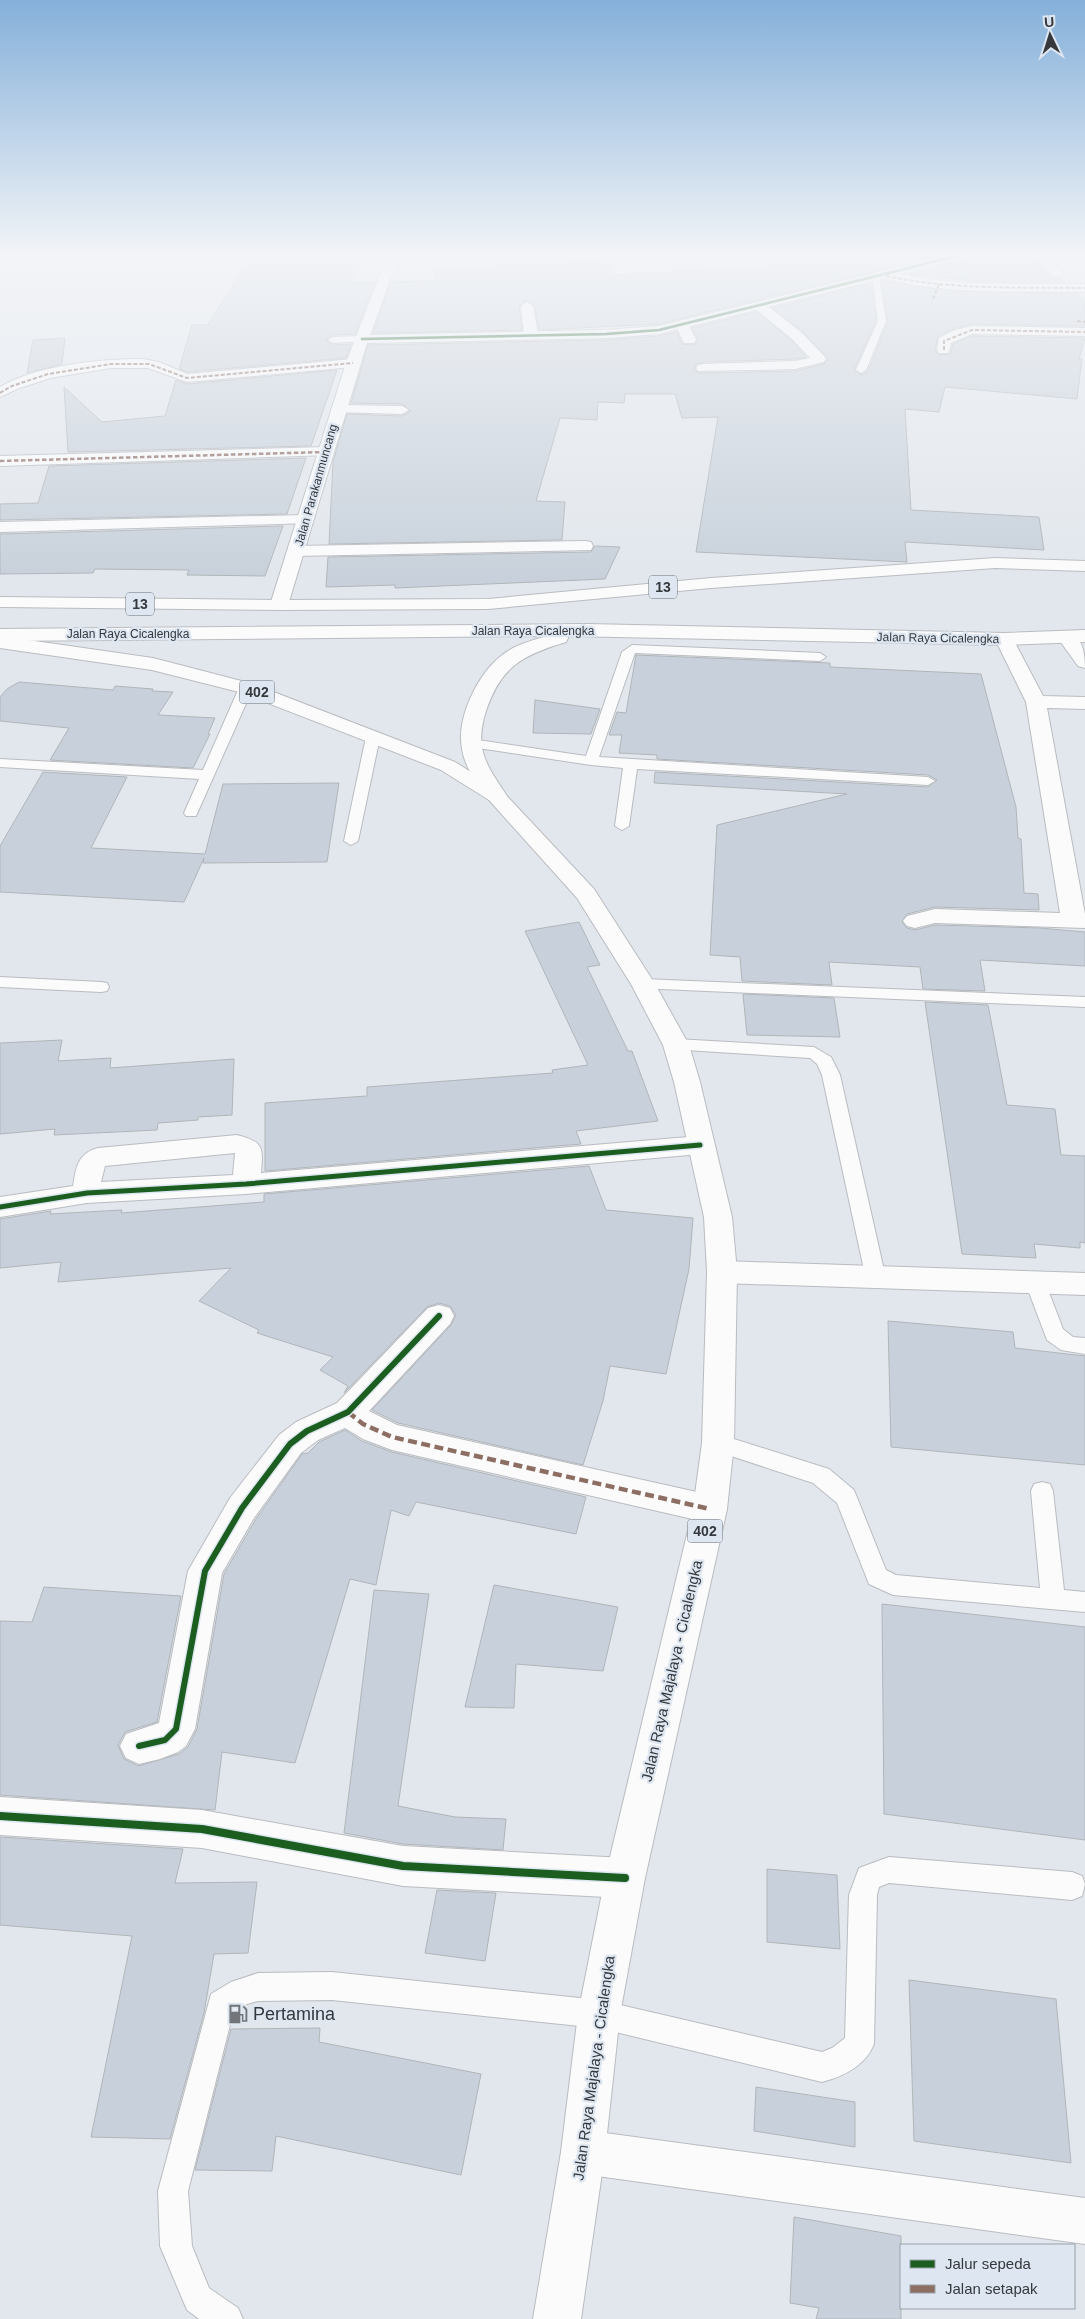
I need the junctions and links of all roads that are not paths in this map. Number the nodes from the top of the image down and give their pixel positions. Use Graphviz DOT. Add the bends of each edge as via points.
graph roads {
  1 [pos="815,361"];
  2 [pos="865,361"];
  3 [pos="353,363"];
  4 [pos="703,368"];
  5 [pos="861,370"];
  6 [pos="0,393"];
  7 [pos="338,409"];
  8 [pos="402,410"];
  9 [pos="325,452"];
  10 [pos="0,461"];
  11 [pos="305,520"];
  12 [pos="0,527"];
  13 [pos="585,546"];
  14 [pos="296,551"];
  15 [pos="1047,564"];
  16 [pos="1085,566"];
  17 [pos="1085,573"];
  18 [pos="0,602"];
  19 [pos="279,606"];
  20 [pos="587,630"];
  21 [pos="0,635"];
  22 [pos="1085,636"];
  23 [pos="1066,637"];
  24 [pos="1004,639"];
  25 [pos="0,642"];
  26 [pos="820,658"];
  27 [pos="1084,660"];
  28 [pos="246,688"];
  29 [pos="1036,702"];
  30 [pos="1085,703"];
  31 [pos="373,737"];
  32 [pos="471,743"];
  33 [pos="591,761"];
  34 [pos="0,764"];
  35 [pos="631,764"];
  36 [pos="208,775"];
  37 [pos="928,781"];
  38 [pos="496,796"];
  39 [pos="191,813"];
  40 [pos="622,826"];
  41 [pos="351,841"];
  42 [pos="915,921"];
  43 [pos="1079,921"];
  44 [pos="0,982"];
  45 [pos="643,984"];
  46 [pos="101,987"];
  47 [pos="1085,1002"];
  48 [pos="676,1045"];
  49 [pos="700,1145"];
  50 [pos="246,1184"];
  51 [pos="87,1193"];
  52 [pos="0,1207"];
  53 [pos="722,1272"];
  54 [pos="876,1279"];
  55 [pos="1035,1282"];
  56 [pos="1085,1284"];
  57 [pos="439,1316"];
  58 [pos="1085,1346"];
  59 [pos="348,1412"];
  60 [pos="718,1443"];
  61 [pos="1042,1491"];
  62 [pos="710,1509"];
  63 [pos="1053,1598"];
  64 [pos="1085,1602"];
  65 [pos="139,1746"];
  66 [pos="0,1816"];
  67 [pos="625,1878"];
  68 [pos="1072,1886"];
  69 [pos="599,2014"];
  70 [pos="583,2152"];
  71 [pos="1085,2221"];
  72 [pos="226,2319"];
  73 [pos="557,2319"];
  1 -- 4 [label="main road" via="795,365"];
  2 -- 5 [label="lane"];
  3 -- 6 [label="main road" via="187,378 156,365 125,364 68,370 18,384"];
  3 -- 7 [label="main road, Jalan Parakanmuncang"];
  7 -- 8 [label="main road"];
  7 -- 9 [label="main road, Jalan Parakanmuncang"];
  9 -- 10 [label="main road"];
  9 -- 11 [label="main road, Jalan Parakanmuncang"];
  11 -- 12 [label="main road"];
  11 -- 14 [label="main road, Jalan Parakanmuncang"];
  13 -- 14 [label="main road"];
  14 -- 19 [label="main road, Jalan Parakanmuncang"];
  15 -- 16 [label="main road, 13"];
  15 -- 17 [label="main road"];
  15 -- 19 [label="main road, Jalan Raya Cicalengka / 13" via="995,563 721,582 488,604"];
  18 -- 19 [label="main road, Jalan Raya Cicalengka / 13"];
  20 -- 21 [label="main road, Jalan Raya Cicalengka / 13"];
  20 -- 24 [label="main road, Jalan Raya Cicalengka / 13"];
  20 -- 32 [label="main road, 402" via="528,648 505,660 486,682 475,716"];
  22 -- 23 [label="main road, 13"];
  23 -- 24 [label="main road, Jalan Raya Cicalengka / 13"];
  23 -- 27 [label="main road"];
  24 -- 29 [label="main road"];
  25 -- 28 [label="main road, Jalan Raya Majalaya - Cicalengka / 402" via="153,664"];
  26 -- 33 [label="lane" via="632,649 628,652"];
  28 -- 31 [label="main road, Jalan Raya Majalaya - Cicalengka / 402"];
  28 -- 36 [label="lane"];
  29 -- 30 [label="main road"];
  29 -- 43 [label="main road"];
  31 -- 38 [label="main road, Jalan Raya Majalaya - Cicalengka / 402" via="448,766"];
  31 -- 41 [label="lane"];
  32 -- 33 [label="lane"];
  32 -- 38 [label="main road, 402" via="478,766"];
  33 -- 35 [label="lane"];
  34 -- 36 [label="lane"];
  35 -- 37 [label="lane"];
  35 -- 40 [label="lane"];
  36 -- 39 [label="lane"];
  38 -- 45 [label="main road, Jalan Raya Majalaya - Cicalengka / 402" via="586,894"];
  42 -- 43 [label="main road" via="935,916"];
  44 -- 46 [label="lane"];
  45 -- 47 [label="lane"];
  45 -- 48 [label="main road, Jalan Raya Majalaya - Cicalengka / 402"];
  48 -- 49 [label="main road, Jalan Raya Majalaya - Cicalengka / 402"];
  48 -- 54 [label="lane" via="814,1052 826,1061"];
  49 -- 50 [label="main road"];
  49 -- 53 [label="main road, Jalan Raya Majalaya - Cicalengka / 402" via="718,1217"];
  50 -- 51 [label="main road"];
  50 -- 51 [label="main road" via="248,1150 237,1144 98,1157 90,1164"];
  51 -- 52 [label="main road"];
  53 -- 54 [label="main road"];
  53 -- 60 [label="main road, Jalan Raya Majalaya - Cicalengka / 402"];
  54 -- 55 [label="main road"];
  55 -- 56 [label="main road"];
  55 -- 58 [label="lane" via="1054,1334 1068,1344"];
  57 -- 59 [label="main road"];
  59 -- 62 [label="main road" via="357,1421 392,1437"];
  59 -- 65 [label="main road" via="307,1431 290,1444 242,1508 205,1571 176,1730 170,1738"];
  60 -- 62 [label="main road, Jalan Raya Majalaya - Cicalengka / 402"];
  60 -- 63 [label="lane" via="820,1476 846,1497 877,1577 893,1585"];
  61 -- 63 [label="lane"];
  62 -- 67 [label="main road, Jalan Raya Majalaya - Cicalengka / 402"];
  63 -- 64 [label="lane"];
  66 -- 67 [label="main road" via="202,1829 404,1866"];
  67 -- 69 [label="main road, Jalan Raya Majalaya - Cicalengka / 402"];
  68 -- 69 [label="lane" via="889,1870 869,1878 863,1895 859,2044 836,2064 822,2067"];
  69 -- 70 [label="main road, Jalan Raya Majalaya - Cicalengka / 402"];
  69 -- 72 [label="lane" via="332,1986 258,1987 241,1992 221,2004 173,2191 176,2246 198,2299"];
  70 -- 71 [label="main road"];
  70 -- 73 [label="main road, Jalan Raya Majalaya - Cicalengka / 402"];
}
